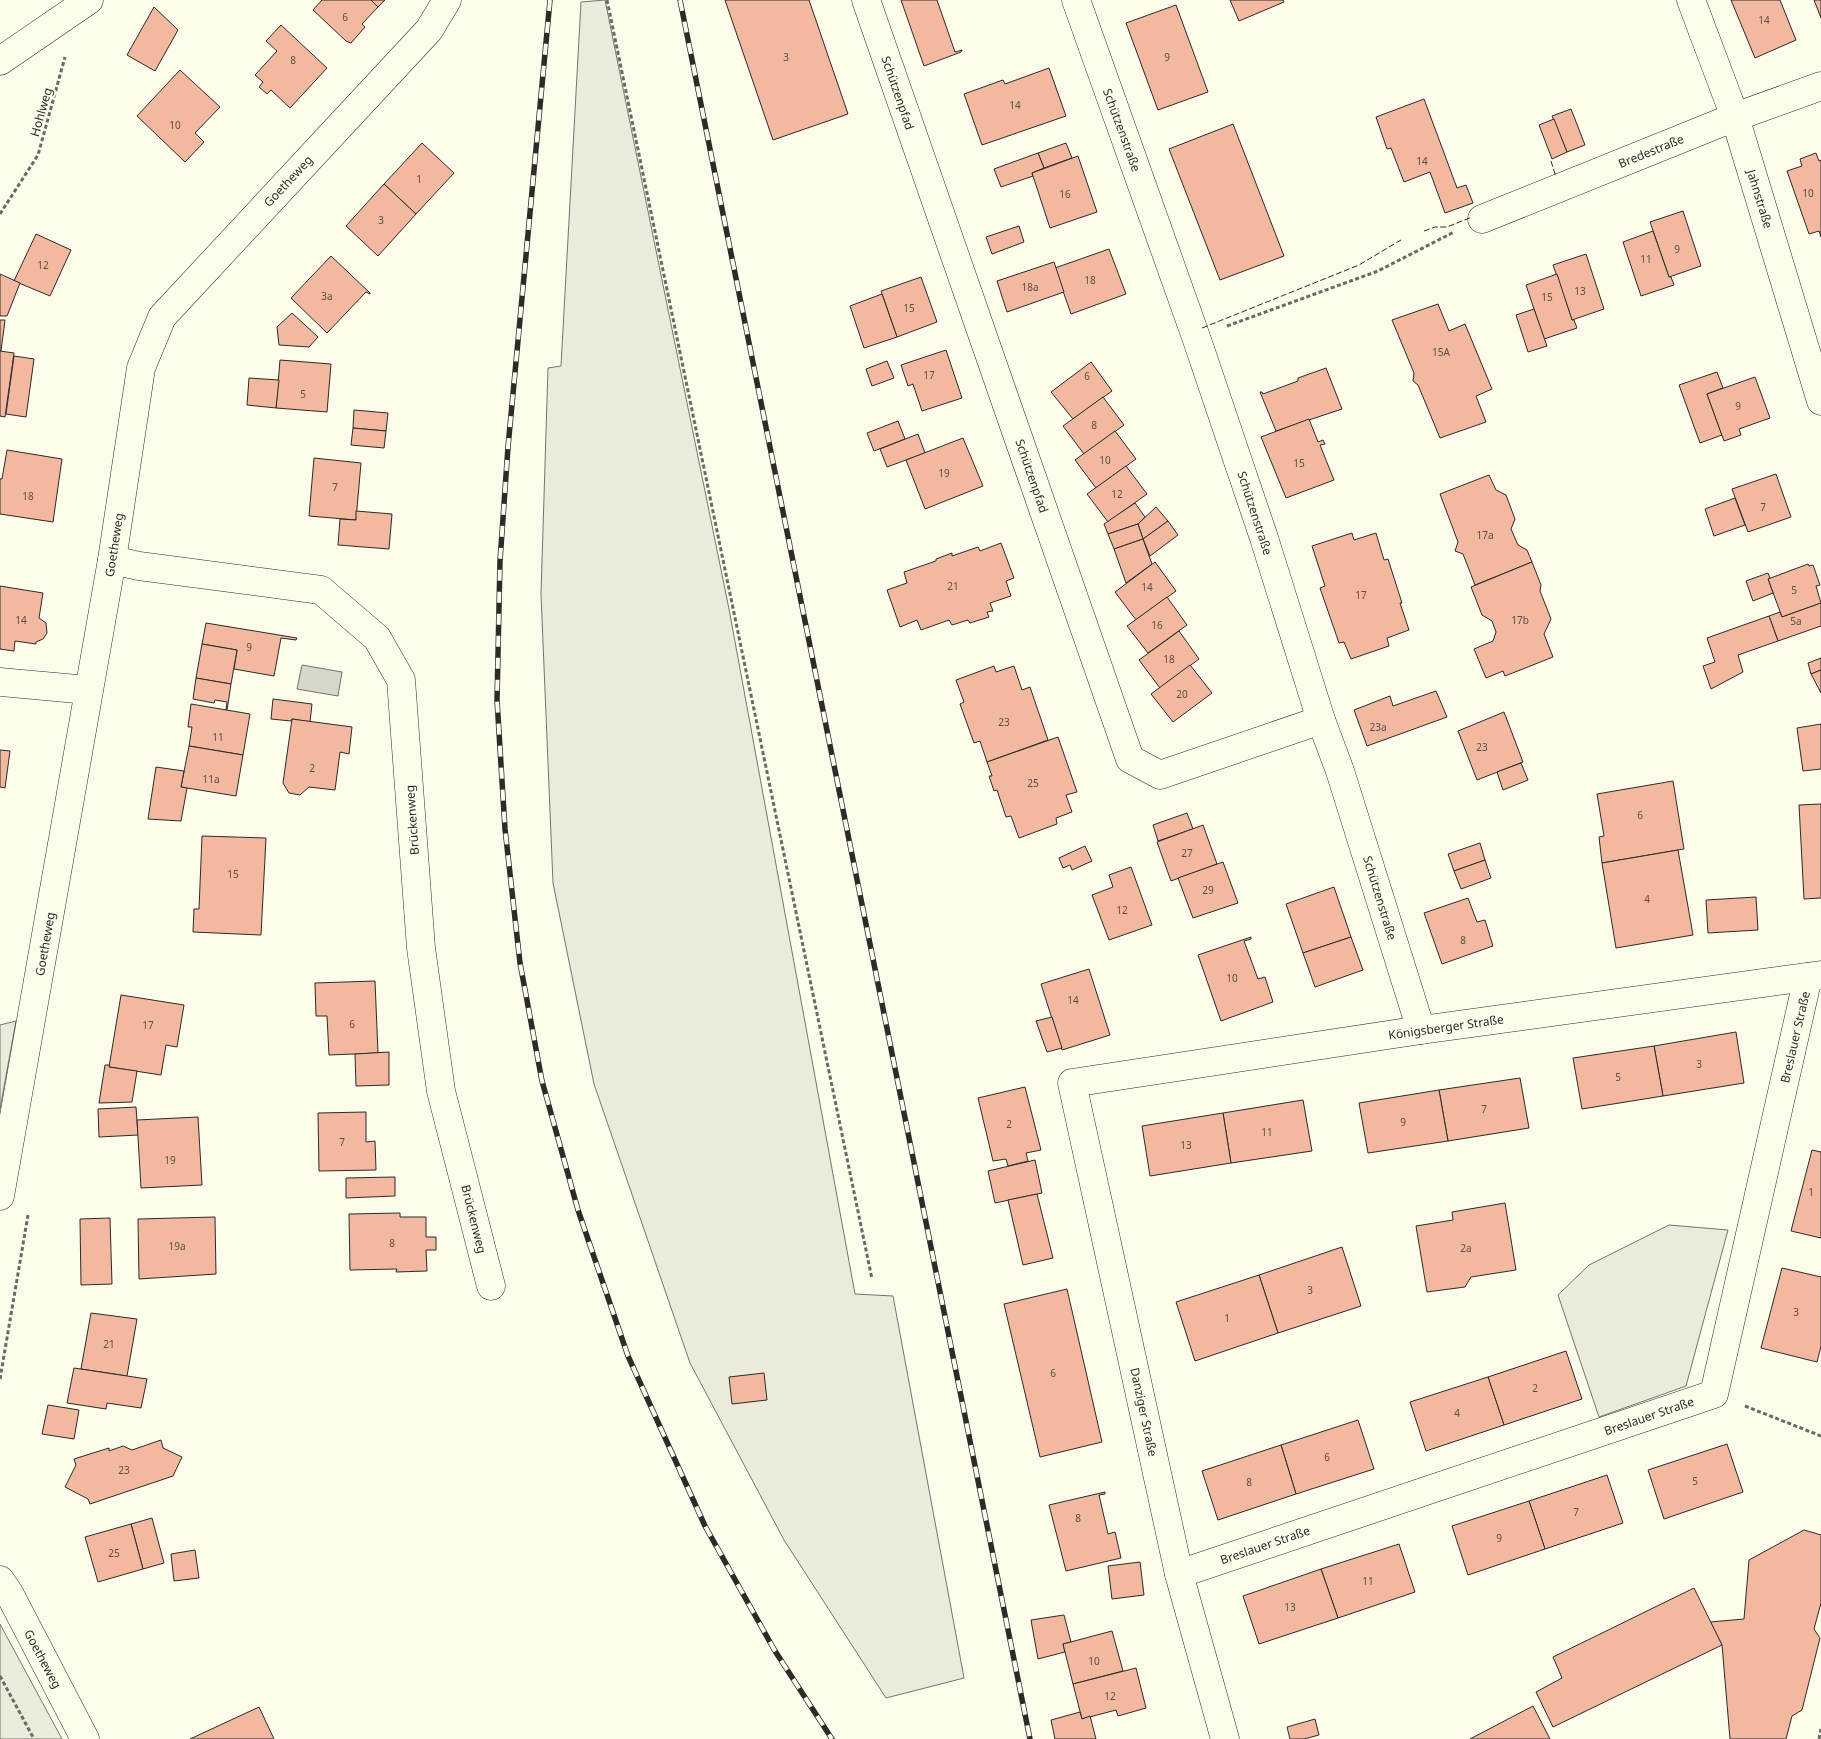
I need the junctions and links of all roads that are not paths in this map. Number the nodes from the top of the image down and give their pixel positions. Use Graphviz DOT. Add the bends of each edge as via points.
graph roads {
  1 [pos="447,0"];
  2 [pos="866,0"];
  3 [pos="1076,0"];
  4 [pos="1691,0"];
  5 [pos="85,3"];
  6 [pos="0,61"];
  7 [pos="1821,86"];
  8 [pos="1735,117"];
  9 [pos="1482,220"];
  10 [pos="1821,401"];
  11 [pos="112,560"];
  12 [pos="0,682"];
  13 [pos="88,690"];
  14 [pos="1320,720"];
  15 [pos="1815,976"];
  16 [pos="1421,1030"];
  17 [pos="1072,1083"];
  18 [pos="0,1196"];
  19 [pos="491,1286"];
  20 [pos="1179,1574"];
  21 [pos="0,1580"];
  22 [pos="85,1739"];
  23 [pos="1225,1739"];
  1 -- 11 [label="street, Goetheweg" via="429,30 162,317 141,368"];
  2 -- 14 [label="street, Schützenpfad" via="1130,759 1160,775"];
  3 -- 14 [label="street, Schützenstraße" via="1196,337 1264,538"];
  4 -- 8 [label="street, Jahnstraße"];
  5 -- 6 [label="street"];
  7 -- 8 [label="street, Bredestraße"];
  8 -- 9 [label="street, Bredestraße"];
  8 -- 10 [label="street, Jahnstraße"];
  11 -- 13 [label="street, Goetheweg"];
  11 -- 19 [label="street, Brückenweg" via="321,590 377,638 401,680 421,948 441,1091"];
  12 -- 13 [label="street"];
  13 -- 18 [label="street, Goetheweg"];
  14 -- 16 [label="street, Schützenstraße" via="1340,771"];
  15 -- 16 [label="street, Königsberger Straße"];
  15 -- 20 [label="street, Breslauer Straße" via="1714,1394"];
  16 -- 17 [label="street, Königsberger Straße"];
  17 -- 20 [label="street, Danziger Straße"];
  20 -- 23 [label="street, Danziger Straße"];
  21 -- 22 [label="street, Goetheweg"];
}
